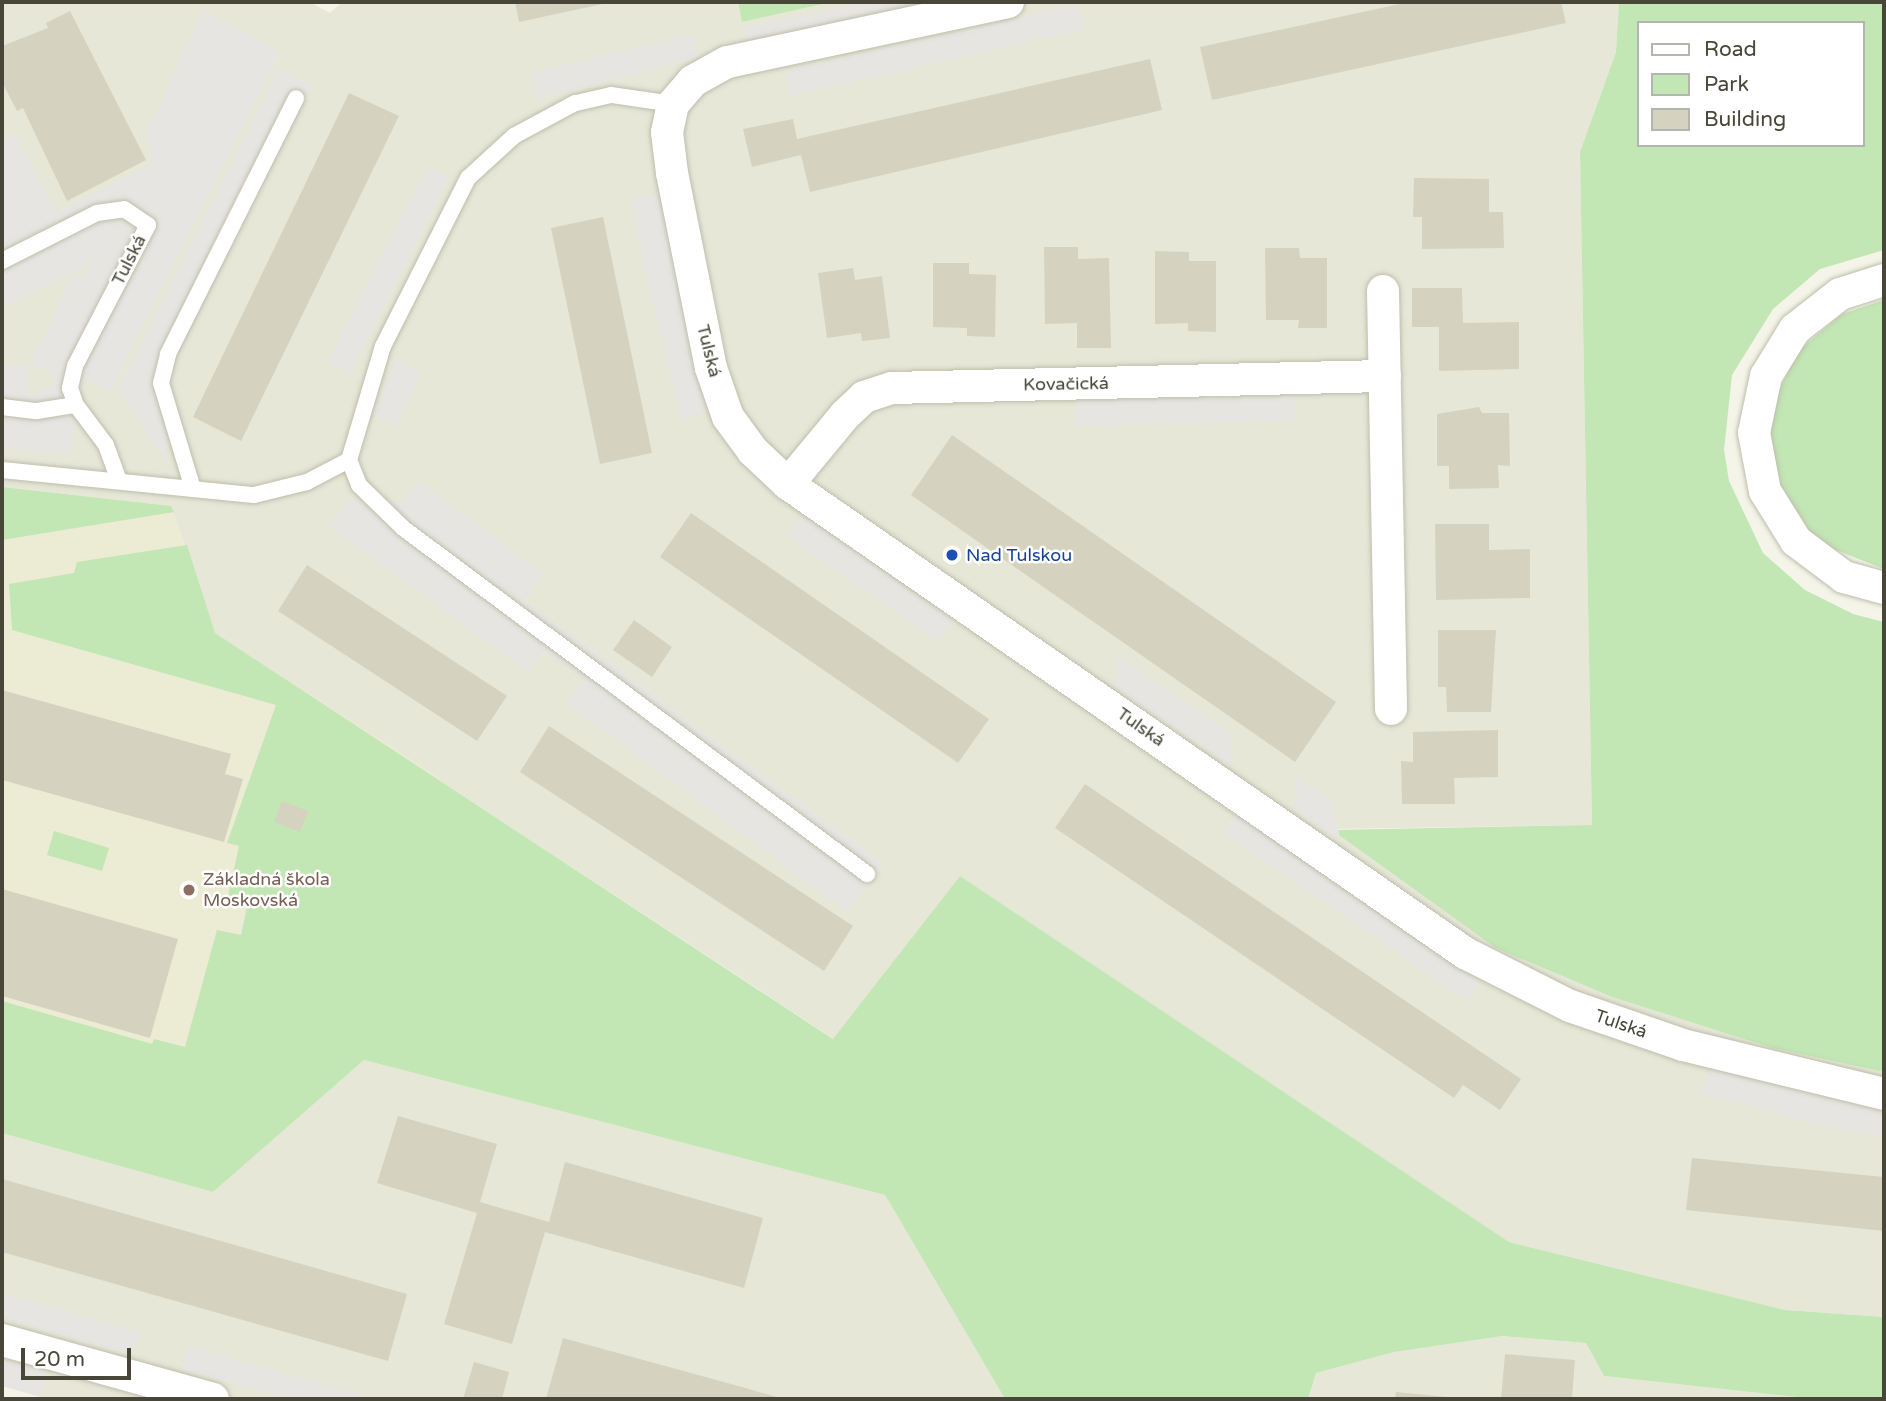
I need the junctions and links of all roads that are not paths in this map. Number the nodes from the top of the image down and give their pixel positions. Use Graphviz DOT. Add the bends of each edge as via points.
graph roads {
  1 [pos="1008,2"];
  2 [pos="296,98"];
  3 [pos="673,104"];
  4 [pos="2,261"];
  5 [pos="1884,280"];
  6 [pos="1383,291"];
  7 [pos="1385,376"];
  8 [pos="76,405"];
  9 [pos="2,407"];
  10 [pos="349,460"];
  11 [pos="2,470"];
  12 [pos="119,481"];
  13 [pos="788,484"];
  14 [pos="193,489"];
  15 [pos="1884,588"];
  16 [pos="1391,709"];
  17 [pos="867,874"];
  18 [pos="1884,1094"];
  19 [pos="2,1339"];
  20 [pos="212,1399"];
  1 -- 3 [label="street" via="727,62 693,81"];
  2 -- 14 [label="lane" via="168,354 162,383"];
  3 -- 10 [label="lane" via="611,95 575,103 514,136 468,178 383,346"];
  3 -- 13 [label="street, Tulská" via="667,132 671,173 711,368 728,417"];
  4 -- 8 [label="lane, Tulská" via="97,214 124,209 148,225 75,366 70,388"];
  5 -- 15 [label="street" via="1840,295 1795,329 1766,376 1754,433 1765,491 1796,541 1844,577"];
  6 -- 7 [label="street"];
  7 -- 13 [label="street, Kovačická" via="892,388 864,397"];
  7 -- 16 [label="street"];
  8 -- 9 [label="lane" via="37,411"];
  8 -- 12 [label="lane" via="106,445"];
  10 -- 14 [label="lane" via="282,491 254,495"];
  10 -- 17 [label="lane" via="359,485 403,528"];
  11 -- 12 [label="lane"];
  12 -- 14 [label="lane"];
  13 -- 18 [label="street, Tulská" via="1465,953 1570,1006 1683,1045"];
  19 -- 20 [label="street"];
}
